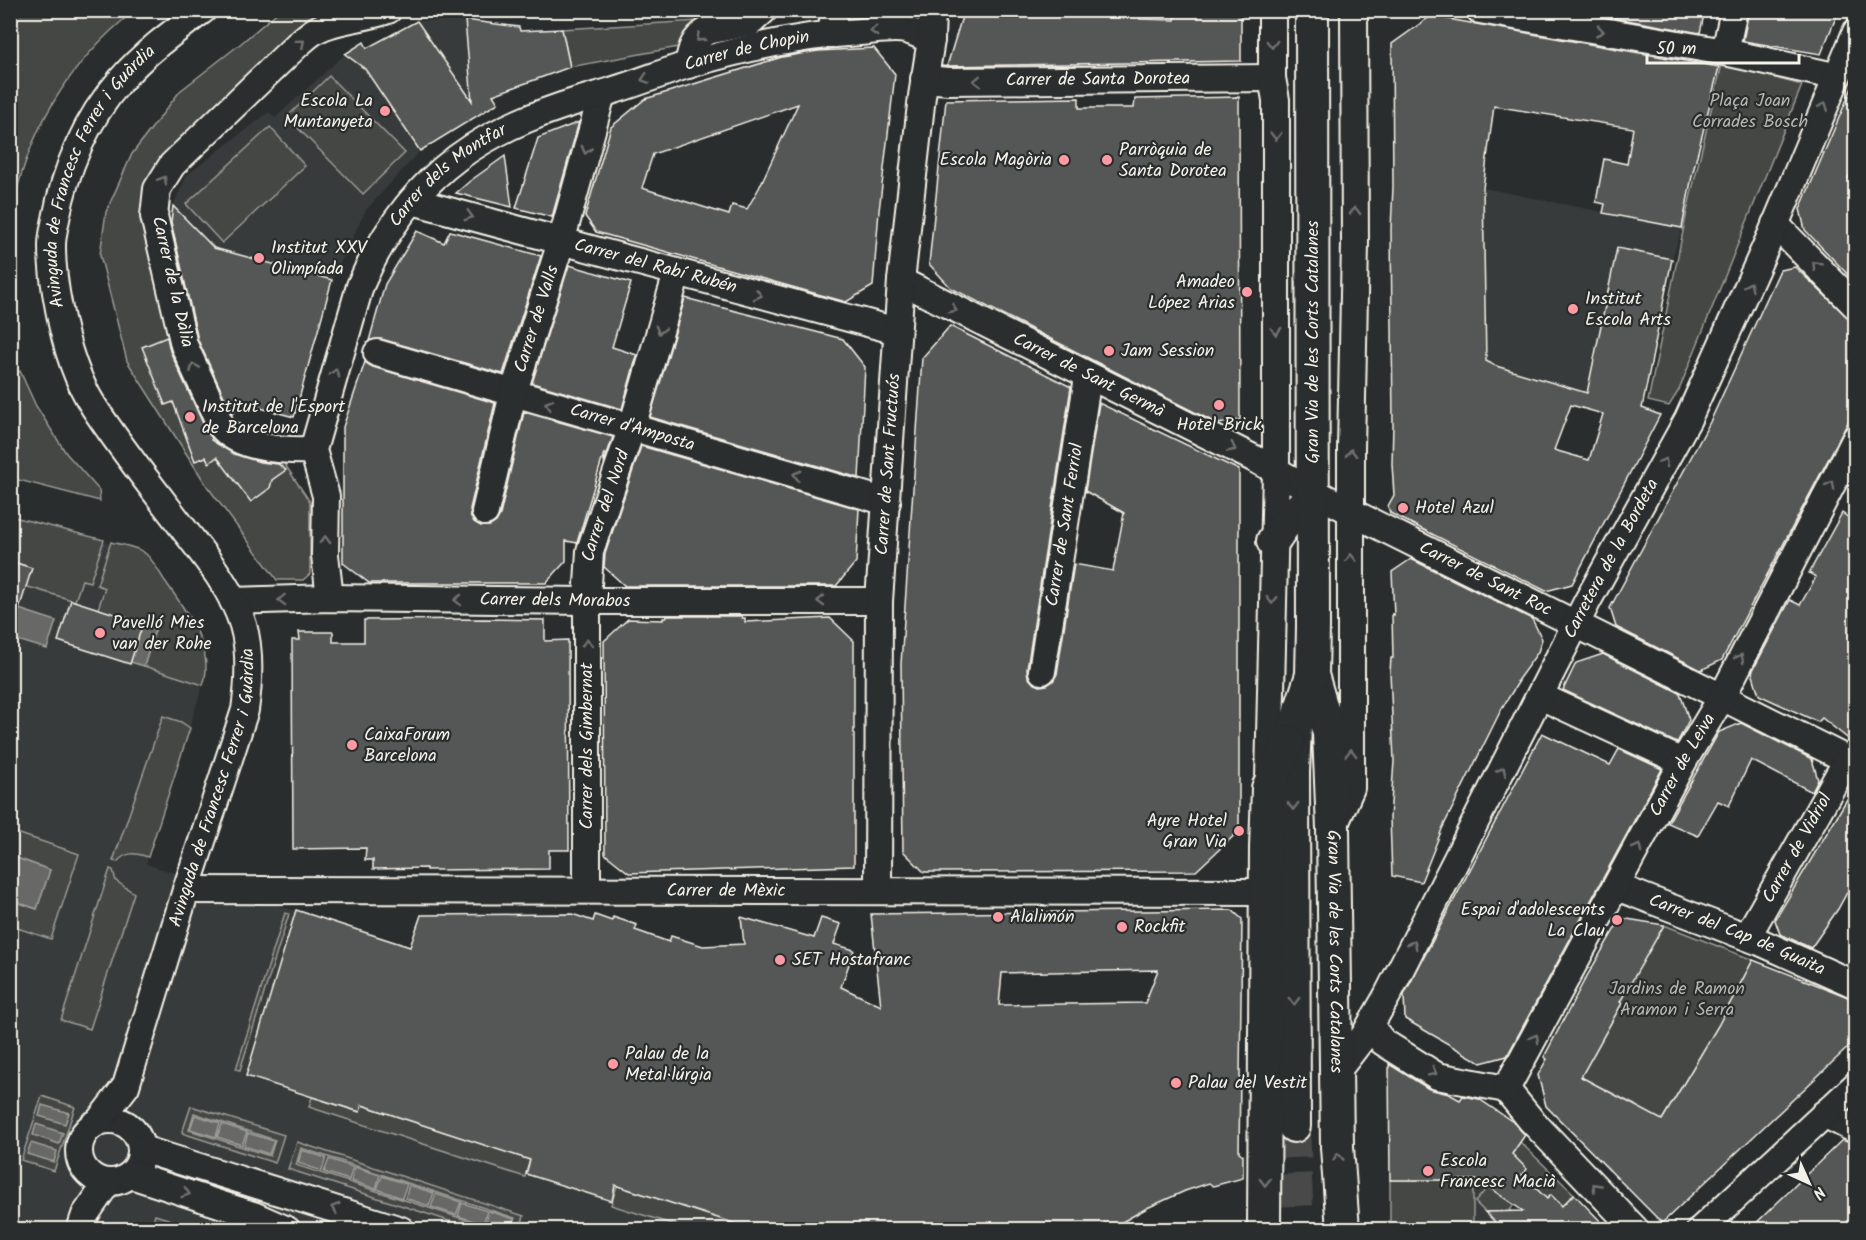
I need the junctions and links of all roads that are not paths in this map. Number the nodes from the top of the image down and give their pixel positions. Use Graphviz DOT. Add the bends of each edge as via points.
graph roads {
  1 [pos="203,10"];
  2 [pos="388,10"];
  3 [pos="764,10"];
  4 [pos="932,10"];
  5 [pos="951,10"];
  6 [pos="1272,10"];
  7 [pos="1312,10"];
  8 [pos="1354,10"];
  9 [pos="1480,10"];
  10 [pos="1734,10"];
  11 [pos="833,22"];
  12 [pos="1856,32"];
  13 [pos="931,40"];
  14 [pos="1725,52"];
  15 [pos="688,65"];
  16 [pos="1272,78"];
  17 [pos="1835,78"];
  18 [pos="924,79"];
  19 [pos="602,94"];
  20 [pos="412,201"];
  21 [pos="1775,224"];
  22 [pos="561,242"];
  23 [pos="676,273"];
  24 [pos="901,281"];
  25 [pos="1856,306"];
  26 [pos="897,332"];
  27 [pos="377,353"];
  28 [pos="1088,377"];
  29 [pos="513,394"];
  30 [pos="632,428"];
  31 [pos="1856,438"];
  32 [pos="313,450"];
  33 [pos="1276,471"];
  34 [pos="1312,492"];
  35 [pos="887,502"];
  36 [pos="1351,512"];
  37 [pos="484,513"];
  38 [pos="1273,541"];
  39 [pos="330,598"];
  40 [pos="233,601"];
  41 [pos="879,601"];
  42 [pos="587,602"];
  43 [pos="1577,624"];
  44 [pos="1042,671"];
  45 [pos="1312,675"];
  46 [pos="1540,696"];
  47 [pos="1722,697"];
  48 [pos="1295,726"];
  49 [pos="1683,762"];
  50 [pos="1851,762"];
  51 [pos="1268,788"];
  52 [pos="1333,829"];
  53 [pos="1617,887"];
  54 [pos="186,890"];
  55 [pos="878,890"];
  56 [pos="587,891"];
  57 [pos="1266,892"];
  58 [pos="1747,937"];
  59 [pos="1856,985"];
  60 [pos="1370,1026"];
  61 [pos="1337,1071"];
  62 [pos="1856,1084"];
  63 [pos="1506,1089"];
  64 [pos="125,1090"];
  65 [pos="1824,1114"];
  66 [pos="99,1121"];
  67 [pos="128,1125"];
  68 [pos="1294,1126"];
  69 [pos="1856,1130"];
  70 [pos="142,1149"];
  71 [pos="108,1176"];
  72 [pos="82,1222"];
  73 [pos="287,1230"];
  74 [pos="401,1230"];
  75 [pos="1264,1230"];
  76 [pos="1343,1230"];
  77 [pos="1636,1230"];
  78 [pos="1700,1230"];
  1 -- 40 [label="street, Avinguda de Francesc Ferrer i Guàrdia" via="135,65 95,114 70,163 59,200 52,244 54,284 62,329 93,406"];
  32 -- 2 [label="street, Carrer de la Dàlia, one-way" via="285,451 246,442 228,435 221,426 184,345 154,216 157,189 172,165 297,45 317,30"];
  3 -- 15 [label="street, one-way" via="751,22 700,35 692,46"];
  4 -- 13 [label="street, Carrer de Sant Fructuós"];
  5 -- 13 [label="street, Carrer de Sant Fructuós"];
  6 -- 16 [label="street, one-way"];
  7 -- 34 [label="main road, Gran Via de les Corts Catalanes"];
  36 -- 8 [label="street, one-way"];
  9 -- 14 [label="street, one-way"];
  10 -- 14 [label="street"];
  13 -- 11 [label="street, Carrer de Chopin, one-way" via="904,30"];
  11 -- 15 [label="street, Carrer de Chopin"];
  12 -- 17 [label="street, Carretera de la Bordeta"];
  13 -- 18 [label="street, Carrer de Sant Fructuós"];
  14 -- 17 [label="street"];
  15 -- 19 [label="street, Carrer de Chopin, one-way"];
  16 -- 18 [label="street, Carrer de Santa Dorotea, one-way"];
  16 -- 33 [label="street, one-way" via="1276,100"];
  21 -- 17 [label="street, Carretera de la Bordeta, one-way"];
  18 -- 24 [label="street, Carrer de Sant Fructuós"];
  19 -- 20 [label="street, Carrer dels Montfar" via="505,128 458,157"];
  19 -- 22 [label="street, Carrer de Valls, one-way"];
  20 -- 22 [label="street, Carrer del Rabí Rubén, one-way"];
  32 -- 20 [label="street, Carrer dels Montfar, one-way" via="360,286 395,220"];
  25 -- 21 [label="street, one-way"];
  43 -- 21 [label="street, Carretera de la Bordeta, one-way" via="1688,419"];
  22 -- 23 [label="street, Carrer del Rabí Rubén"];
  22 -- 29 [label="street, Carrer de Valls"];
  23 -- 26 [label="street, Carrer del Rabí Rubén, one-way"];
  23 -- 30 [label="street, Carrer del Nord, one-way"];
  24 -- 26 [label="street, Carrer de Sant Fructuós"];
  24 -- 28 [label="street, Carrer de Sant Germà, one-way"];
  26 -- 35 [label="street, Carrer de Sant Fructuós"];
  27 -- 29 [label="street, Carrer d'Amposta"];
  28 -- 33 [label="street, Carrer de Sant Germà, one-way"];
  28 -- 44 [label="street, Carrer de Sant Ferriol"];
  30 -- 29 [label="street, Carrer d'Amposta, one-way"];
  29 -- 37 [label="street, Carrer de Valls"];
  35 -- 30 [label="street, Carrer d'Amposta, one-way"];
  30 -- 42 [label="street, Carrer del Nord" via="590,551"];
  47 -- 31 [label="street, Carrer de Leiva, one-way"];
  39 -- 32 [label="street, one-way" via="325,555 326,496"];
  33 -- 34 [label="street, Carrer de Sant Roc"];
  33 -- 38 [label="street"];
  34 -- 36 [label="street, Carrer de Sant Roc"];
  34 -- 38 [label="main road"];
  34 -- 45 [label="main road, Gran Via de les Corts Catalanes"];
  35 -- 41 [label="street, Carrer de Sant Fructuós"];
  36 -- 43 [label="street, Carrer de Sant Roc"];
  52 -- 36 [label="street, one-way" via="1351,788"];
  38 -- 51 [label="street, one-way"];
  39 -- 40 [label="street, Carrer dels Morabos, one-way"];
  42 -- 39 [label="street, Carrer dels Morabos, one-way"];
  40 -- 54 [label="street, Avinguda de Francesc Ferrer i Guàrdia" via="248,647 249,687"];
  41 -- 42 [label="street, Carrer dels Morabos, one-way"];
  41 -- 55 [label="street, Carrer de Sant Fructuós"];
  56 -- 42 [label="street, Carrer dels Gimbernat, one-way"];
  43 -- 46 [label="street, Carretera de la Bordeta"];
  43 -- 47 [label="street, Carrer de Sant Roc"];
  45 -- 48 [label="main road, Gran Via de les Corts Catalanes"];
  45 -- 52 [label="main road, Gran Via de les Corts Catalanes" via="1329,733"];
  46 -- 49 [label="street"];
  60 -- 46 [label="street, Carretera de la Bordeta, one-way"];
  47 -- 49 [label="street, Carrer de Leiva"];
  47 -- 50 [label="street, Carrer de Sant Roc"];
  48 -- 51 [label="main road"];
  48 -- 68 [label="main road, Gran Via de les Corts Catalanes, one-way"];
  53 -- 49 [label="street, Carrer de Leiva, one-way"];
  50 -- 58 [label="street, Carrer de Vidriol"];
  51 -- 57 [label="main road"];
  52 -- 61 [label="main road, Gran Via de les Corts Catalanes"];
  53 -- 58 [label="street, Carrer del Cap de Guaita"];
  63 -- 53 [label="street, Carrer de Leiva, one-way"];
  54 -- 56 [label="street, Carrer de Mèxic"];
  54 -- 64 [label="street, Avinguda de Francesc Ferrer i Guàrdia"];
  55 -- 56 [label="street, Carrer de Mèxic"];
  55 -- 57 [label="street, Carrer de Mèxic"];
  57 -- 75 [label="main road, one-way"];
  58 -- 59 [label="street, Carrer del Cap de Guaita"];
  60 -- 61 [label="street, Carretera de la Bordeta"];
  60 -- 63 [label="street, one-way" via="1383,1042 1437,1076"];
  76 -- 61 [label="main road, Gran Via de les Corts Catalanes, one-way"];
  62 -- 65 [label="street"];
  77 -- 63 [label="street, one-way"];
  64 -- 66 [label="street, Avinguda de Francesc Ferrer i Guàrdia"];
  64 -- 67 [label="street, Avinguda de Francesc Ferrer i Guàrdia"];
  65 -- 69 [label="street"];
  65 -- 78 [label="street"];
  66 -- 67 [label="street" via="119,1120"];
  66 -- 71 [label="street" via="80,1143 79,1153 81,1163"];
  67 -- 70 [label="street"];
  70 -- 71 [label="street" via="137,1168"];
  74 -- 70 [label="street, one-way"];
  71 -- 72 [label="street"];
  71 -- 73 [label="street, one-way" via="253,1215"];
}
